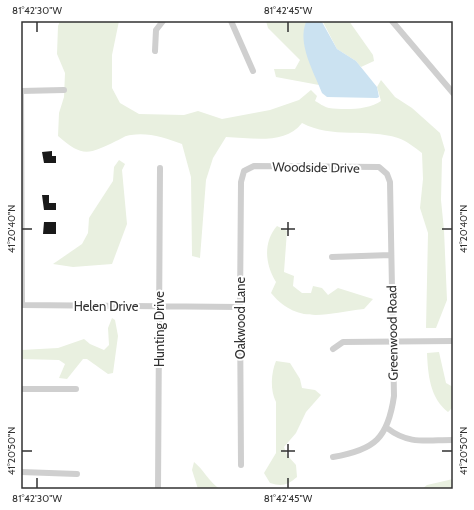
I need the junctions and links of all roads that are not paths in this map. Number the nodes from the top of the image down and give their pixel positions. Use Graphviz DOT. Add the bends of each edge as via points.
graph roads {
  1 [pos="163,21"];
  2 [pos="231,21"];
  3 [pos="392,21"];
  4 [pos="155,51"];
  5 [pos="253,71"];
  6 [pos="64,90"];
  7 [pos="21,91"];
  8 [pos="453,93"];
  9 [pos="21,166"];
  10 [pos="160,168"];
  11 [pos="244,171"];
  12 [pos="387,174"];
  13 [pos="391,255"];
  14 [pos="332,257"];
  15 [pos="21,306"];
  16 [pos="159,307"];
  17 [pos="240,307"];
  18 [pos="393,341"];
  19 [pos="453,341"];
  20 [pos="333,349"];
  21 [pos="21,389"];
  22 [pos="76,389"];
  23 [pos="386,428"];
  24 [pos="453,440"];
  25 [pos="332,457"];
  26 [pos="241,465"];
  27 [pos="21,472"];
  28 [pos="77,474"];
  29 [pos="158,489"];
  1 -- 4 [label="street" via="156,30"];
  2 -- 5 [label="street"];
  3 -- 8 [label="street"];
  6 -- 7 [label="street"];
  7 -- 9 [label="street"];
  9 -- 15 [label="street"];
  10 -- 16 [label="street, Hunting Drive"];
  11 -- 12 [label="street, Woodside Drive" via="254,166 379,167"];
  11 -- 17 [label="street, Oakwood Lane" via="241,182"];
  12 -- 13 [label="street, Greenwood Road" via="390,182"];
  13 -- 14 [label="street"];
  13 -- 18 [label="street, Greenwood Road"];
  15 -- 16 [label="street, Helen Drive"];
  16 -- 17 [label="street, Helen Drive"];
  16 -- 29 [label="street, Hunting Drive"];
  17 -- 26 [label="street, Oakwood Lane"];
  18 -- 19 [label="street"];
  18 -- 20 [label="street" via="343,342"];
  18 -- 23 [label="street, Greenwood Road" via="394,396"];
  21 -- 22 [label="street"];
  23 -- 24 [label="street" via="399,437 416,441"];
  23 -- 25 [label="street, Greenwood Road" via="377,440 364,449"];
  27 -- 28 [label="street"];
}
